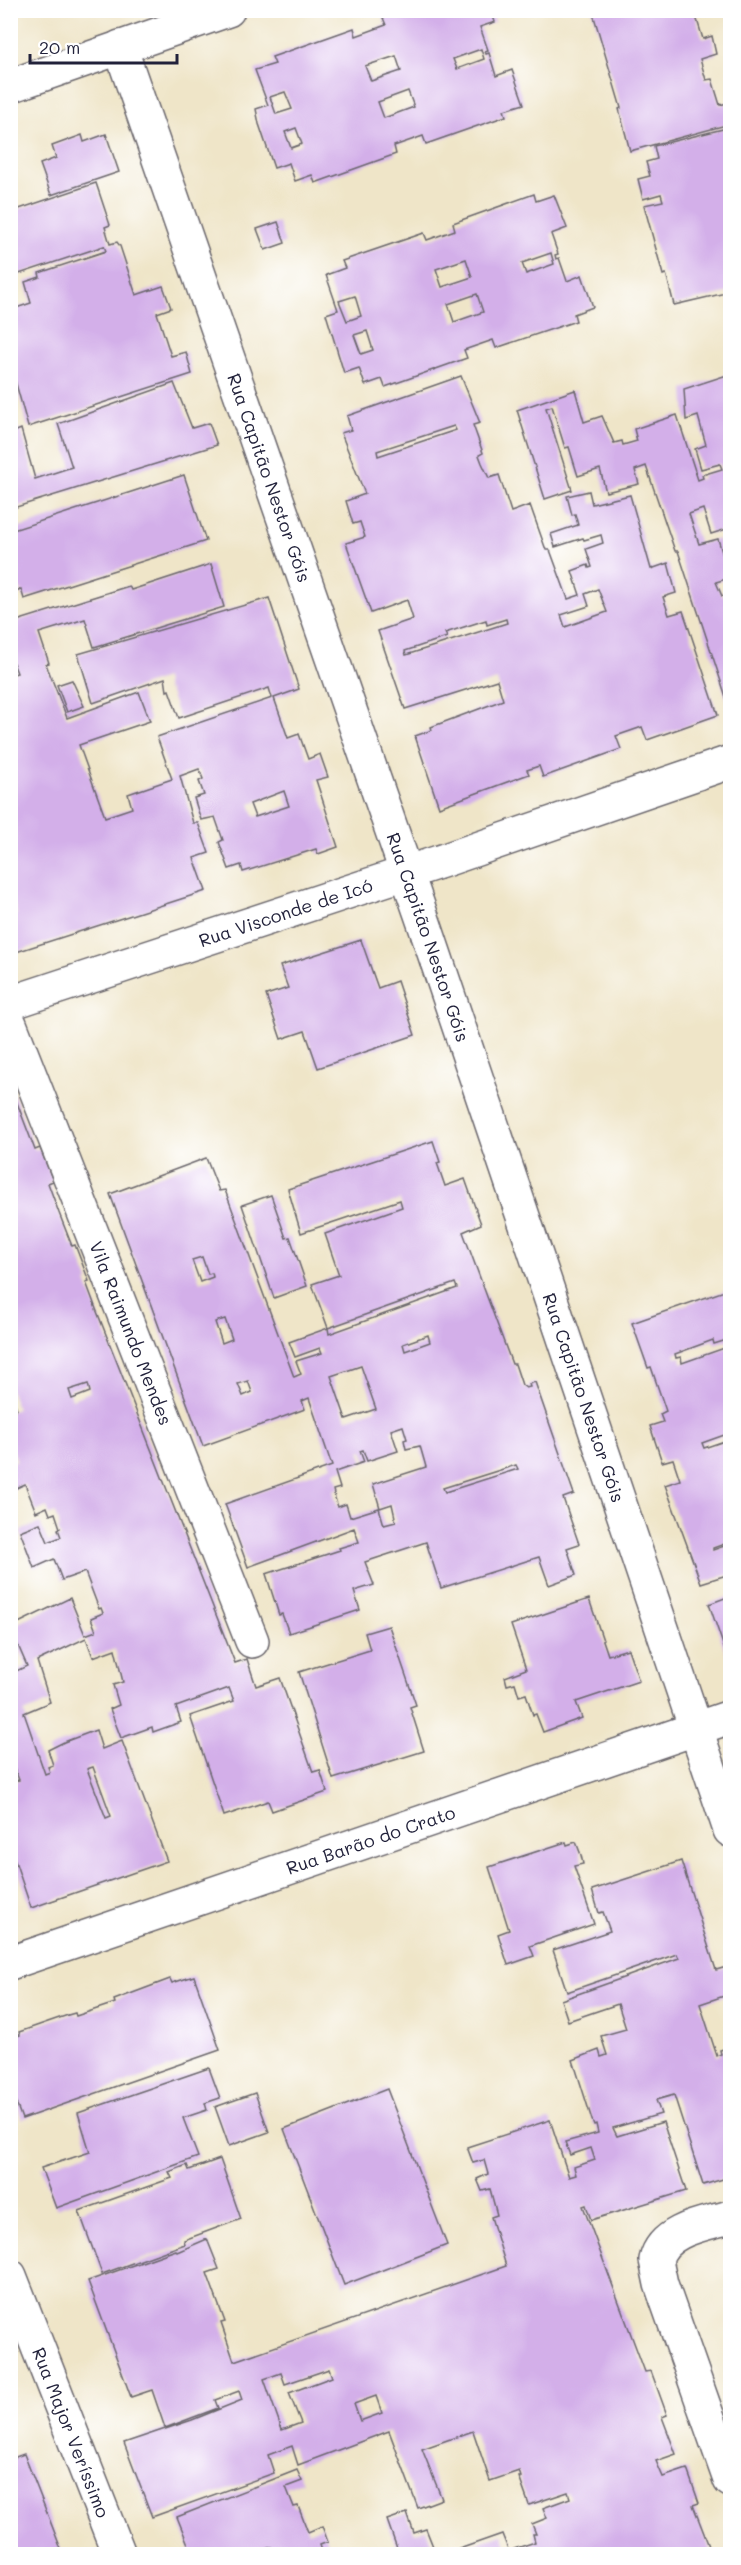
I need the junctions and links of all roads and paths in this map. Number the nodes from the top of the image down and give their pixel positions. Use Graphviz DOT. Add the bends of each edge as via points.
graph roads {
  1 [pos="228,10"];
  2 [pos="120,47"];
  3 [pos="10,86"];
  4 [pos="730,762"];
  5 [pos="405,872"];
  6 [pos="10,1003"];
  7 [pos="10,1024"];
  8 [pos="252,1641"];
  9 [pos="730,1717"];
  10 [pos="695,1728"];
  11 [pos="730,1830"];
  12 [pos="10,1963"];
  13 [pos="730,2217"];
  14 [pos="10,2276"];
  15 [pos="730,2480"];
  16 [pos="118,2554"];
  1 -- 2 [label="street"];
  2 -- 3 [label="street"];
  2 -- 5 [label="street, Rua Capitão Nestor Góis"];
  4 -- 5 [label="street, Rua Visconde de Icó"];
  5 -- 6 [label="street, Rua Visconde de Icó"];
  5 -- 10 [label="street, Rua Capitão Nestor Góis"];
  7 -- 8 [label="street, Vila Raimundo Mendes"];
  9 -- 10 [label="street, Rua Barão do Crato"];
  10 -- 11 [label="street, Rua Capitão Nestor Góis"];
  10 -- 12 [label="street, Rua Barão do Crato"];
  13 -- 15 [label="street" via="681,2231 664,2245 656,2260"];
  14 -- 16 [label="street, Rua Major Veríssimo"];
}
